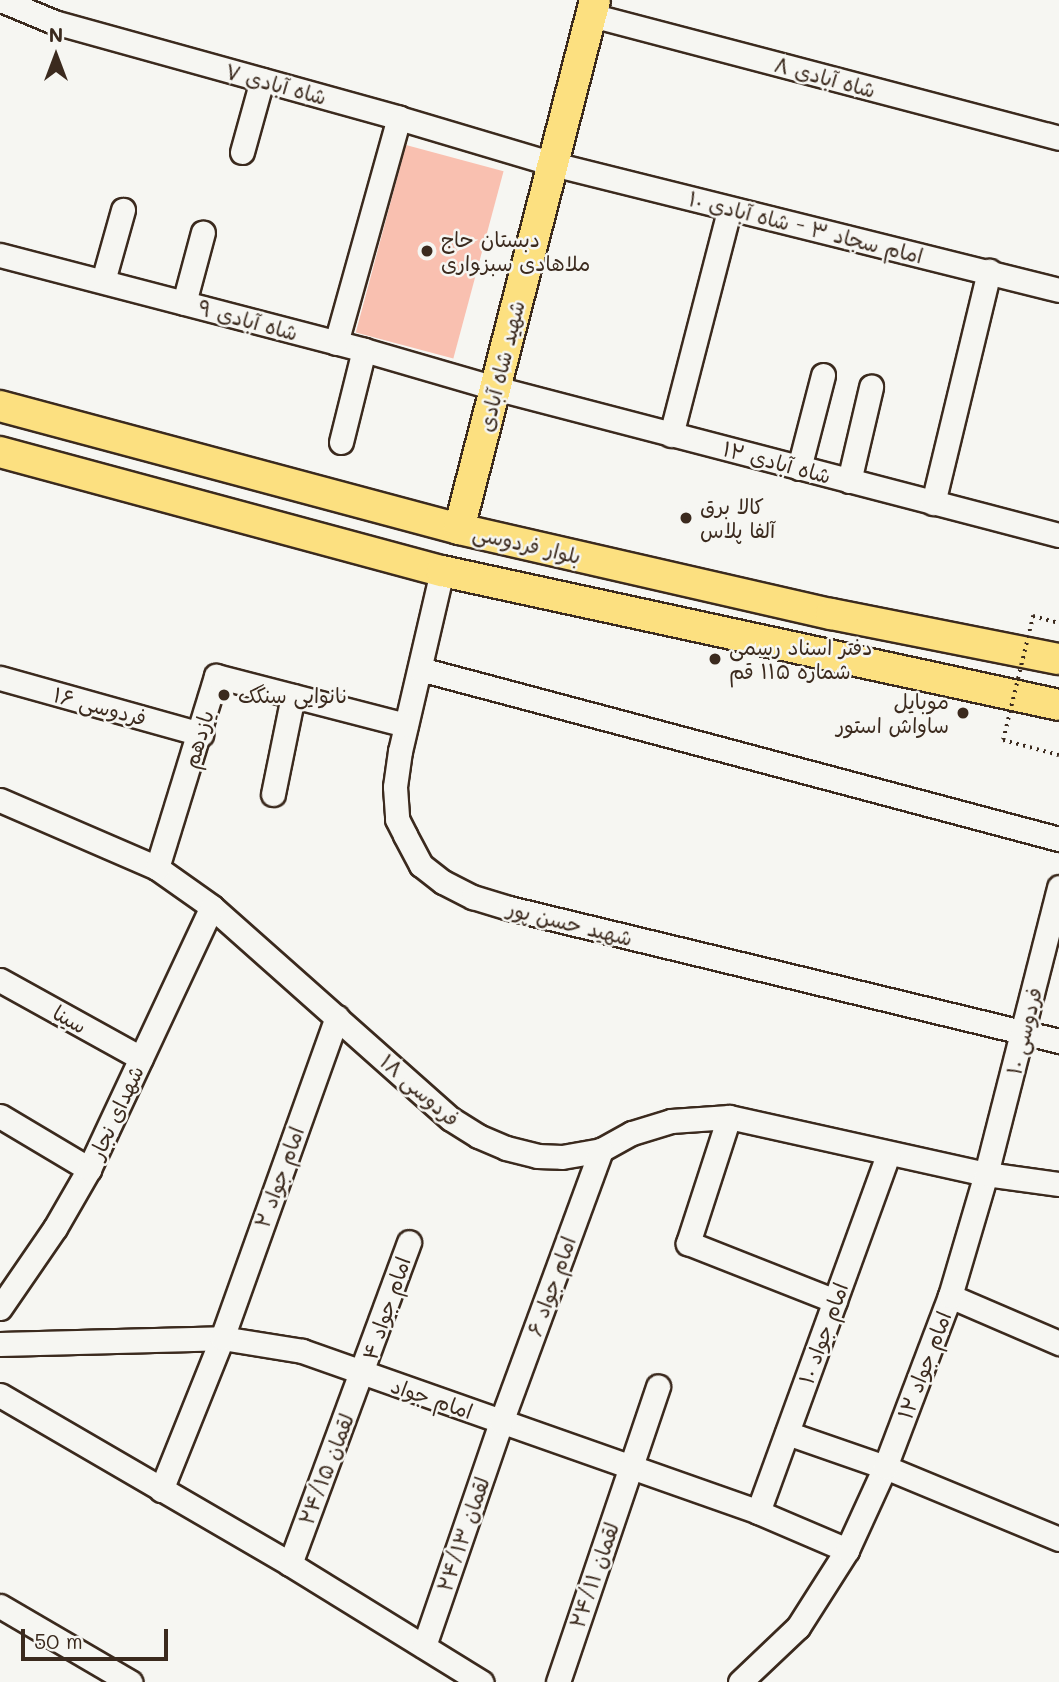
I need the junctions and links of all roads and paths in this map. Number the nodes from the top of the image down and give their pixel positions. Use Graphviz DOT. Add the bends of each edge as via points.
graph roads {
  1 [pos="1,0"];
  2 [pos="593,8"];
  3 [pos="262,80"];
  4 [pos="400,118"];
  5 [pos="1059,138"];
  6 [pos="242,152"];
  7 [pos="553,164"];
  8 [pos="123,210"];
  9 [pos="729,210"];
  10 [pos="203,232"];
  11 [pos="0,255"];
  12 [pos="989,271"];
  13 [pos="103,281"];
  14 [pos="1059,290"];
  15 [pos="184,303"];
  16 [pos="336,343"];
  17 [pos="364,350"];
  18 [pos="823,375"];
  19 [pos="871,387"];
  20 [pos="495,388"];
  21 [pos="0,406"];
  22 [pos="671,435"];
  23 [pos="341,442"];
  24 [pos="0,453"];
  25 [pos="799,468"];
  26 [pos="849,481"];
  27 [pos="933,503"];
  28 [pos="459,529"];
  29 [pos="1059,535"];
  30 [pos="442,571"];
  31 [pos="1059,622"];
  32 [pos="1059,659"];
  33 [pos="420,668"];
  34 [pos="0,678"];
  35 [pos="293,696"];
  36 [pos="1059,705"];
  37 [pos="406,725"];
  38 [pos="201,734"];
  39 [pos="1059,755"];
  40 [pos="273,794"];
  41 [pos="0,800"];
  42 [pos="1059,839"];
  43 [pos="157,868"];
  44 [pos="1059,887"];
  45 [pos="212,906"];
  46 [pos="0,980"];
  47 [pos="337,1017"];
  48 [pos="1024,1033"];
  49 [pos="1059,1041"];
  50 [pos="141,1058"];
  51 [pos="0,1116"];
  52 [pos="729,1117"];
  53 [pos="601,1150"];
  54 [pos="888,1154"];
  55 [pos="89,1170"];
  56 [pos="986,1174"];
  57 [pos="1059,1184"];
  58 [pos="409,1242"];
  59 [pos="950,1296"];
  60 [pos="835,1301"];
  61 [pos="1,1305"];
  62 [pos="222,1338"];
  63 [pos="1059,1343"];
  64 [pos="0,1344"];
  65 [pos="362,1374"];
  66 [pos="658,1386"];
  67 [pos="0,1395"];
  68 [pos="501,1422"];
  69 [pos="787,1433"];
  70 [pos="885,1467"];
  71 [pos="631,1468"];
  72 [pos="161,1490"];
  73 [pos="758,1512"];
  74 [pos="1059,1539"];
  75 [pos="847,1550"];
  76 [pos="290,1564"];
  77 [pos="0,1606"];
  78 [pos="424,1646"];
  79 [pos="130,1682"];
  80 [pos="481,1682"];
  81 [pos="558,1682"];
  82 [pos="740,1682"];
  1 -- 3 [label="street, شاه آبادی ۷" via="54,22"];
  2 -- 5 [label="street, شاه آبادی ۸"];
  2 -- 7 [label="main road, شهید شاه آبادی"];
  3 -- 4 [label="street, شاه آبادی ۷"];
  3 -- 6 [label="street"];
  4 -- 7 [label="street, شاه آبادی ۷"];
  4 -- 16 [label="street"];
  7 -- 9 [label="street, امام سجاد ۳ - شاه آبادی ۱۰"];
  7 -- 20 [label="main road, شهید شاه آبادی"];
  8 -- 13 [label="street"];
  9 -- 12 [label="street, امام سجاد ۳ - شاه آبادی ۱۰"];
  9 -- 22 [label="street"];
  10 -- 15 [label="street"];
  11 -- 13 [label="street, شاه آبادی ۹"];
  12 -- 14 [label="street, امام سجاد ۳ - شاه آبادی ۱۰"];
  12 -- 27 [label="street"];
  13 -- 15 [label="street, شاه آبادی ۹"];
  15 -- 16 [label="street, شاه آبادی ۹"];
  16 -- 17 [label="street, شاه آبادی ۹"];
  17 -- 20 [label="street, شاه آبادی ۹"];
  17 -- 23 [label="street"];
  18 -- 25 [label="street"];
  19 -- 26 [label="street"];
  20 -- 22 [label="street, شاه آبادی ۱۲"];
  20 -- 28 [label="main road, شهید شاه آبادی"];
  21 -- 28 [label="main road, بلوار فردوسی"];
  22 -- 25 [label="street, شاه آبادی ۱۲"];
  24 -- 30 [label="main road, بلوار فردوسی"];
  25 -- 26 [label="street, شاه آبادی ۱۲"];
  26 -- 27 [label="street, شاه آبادی ۱۲"];
  27 -- 29 [label="street, شاه آبادی ۱۲"];
  28 -- 32 [label="main road, بلوار فردوسی" via="831,614"];
  30 -- 33 [label="street, شهید حسن پور"];
  30 -- 36 [label="main road, بلوار فردوسی"];
  31 -- 39 [label="path, bridge" via="1033,616 1003,740"];
  33 -- 37 [label="street, شهید حسن پور"];
  33 -- 42 [label="street"];
  34 -- 38 [label="street, فردوسی ۱۶"];
  35 -- 37 [label="street, یازدهم"];
  35 -- 38 [label="street, یازدهم" via="216,676"];
  35 -- 40 [label="street"];
  37 -- 48 [label="street, شهید حسن پور" via="395,787 397,819 421,864 473,897"];
  38 -- 43 [label="street, یازدهم"];
  41 -- 43 [label="street, فردوسی ۱۸"];
  43 -- 45 [label="street, فردوسی ۱۸"];
  44 -- 48 [label="street, فردوسی ۱۰"];
  45 -- 47 [label="street, فردوسی ۱۸"];
  45 -- 50 [label="street, شهدای نجار"];
  46 -- 50 [label="street, سینا"];
  47 -- 53 [label="street, فردوسی ۱۸" via="451,1119 478,1136 537,1156"];
  47 -- 62 [label="street, امام جواد ۲"];
  48 -- 49 [label="street, شهید حسن پور"];
  48 -- 56 [label="street, فردوسی ۱۰"];
  50 -- 55 [label="street, شهدای نجار"];
  51 -- 55 [label="street"];
  52 -- 53 [label="street, فردوسی ۱۸" via="671,1121 632,1133"];
  52 -- 54 [label="street, فردوسی ۱۸"];
  52 -- 60 [label="street" via="688,1243"];
  53 -- 68 [label="street, امام جواد ۶"];
  54 -- 56 [label="street, فردوسی ۱۸"];
  54 -- 60 [label="street, امام جواد ۱۰"];
  55 -- 61 [label="street, شهدای نجار"];
  56 -- 57 [label="street, فردوسی ۱۸"];
  56 -- 59 [label="street, امام جواد ۱۲"];
  58 -- 65 [label="street, امام جواد ۴"];
  59 -- 63 [label="street"];
  59 -- 70 [label="street, امام جواد ۱۲"];
  60 -- 69 [label="street, امام جواد ۱۰"];
  62 -- 64 [label="street, امام جواد"];
  62 -- 65 [label="street, امام جواد" via="302,1351"];
  62 -- 72 [label="street, امام جواد ۲"];
  65 -- 68 [label="street, امام جواد"];
  65 -- 76 [label="street, لقمان ۲۴/۱۵"];
  66 -- 71 [label="street, لقمان ۲۴/۱۱"];
  67 -- 72 [label="street"];
  68 -- 71 [label="street, امام جواد"];
  68 -- 78 [label="street, لقمان ۲۴/۱۳"];
  69 -- 70 [label="street"];
  69 -- 73 [label="street, امام جواد ۱۰"];
  70 -- 74 [label="street"];
  70 -- 75 [label="street, امام جواد ۱۲"];
  71 -- 73 [label="street, امام جواد"];
  71 -- 81 [label="street, لقمان ۲۴/۱۱"];
  72 -- 76 [label="street"];
  73 -- 75 [label="street, امام جواد"];
  75 -- 82 [label="street, امام جواد ۱۲" via="798,1627"];
  76 -- 78 [label="street"];
  77 -- 79 [label="street"];
  78 -- 80 [label="street"];
}
